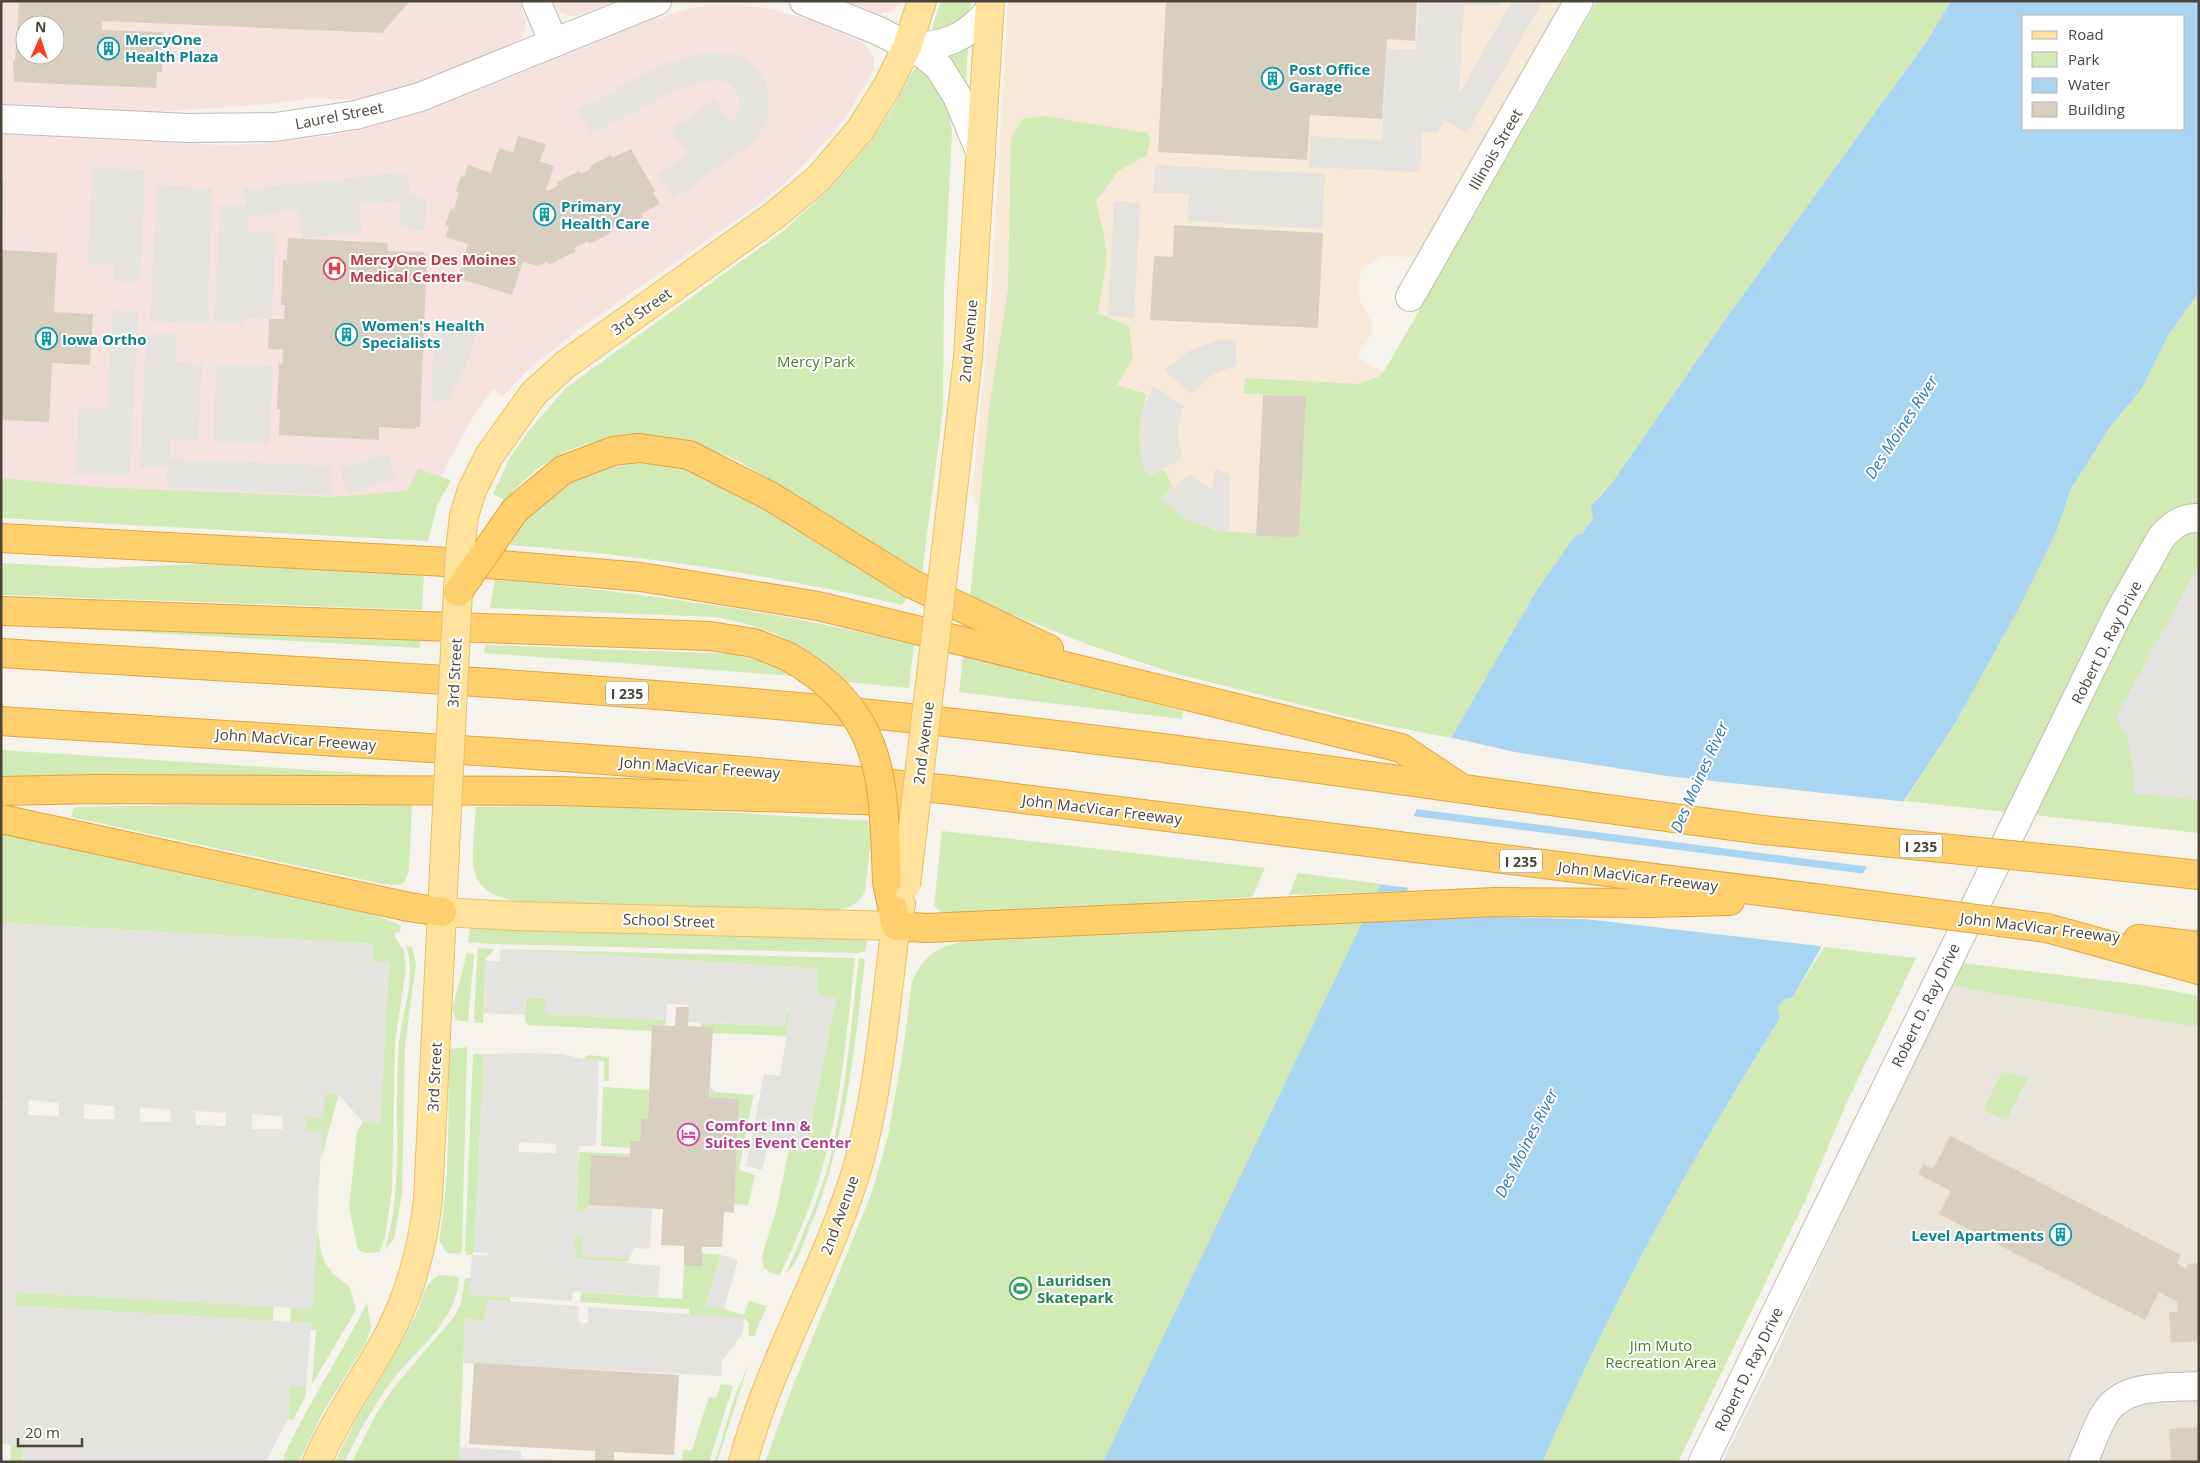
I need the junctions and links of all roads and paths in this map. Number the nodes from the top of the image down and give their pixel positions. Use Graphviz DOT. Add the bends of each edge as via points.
graph roads {
  1 [pos="536,1"];
  2 [pos="657,1"];
  3 [pos="804,1"];
  4 [pos="922,1"];
  5 [pos="1579,1"];
  6 [pos="990,6"];
  7 [pos="554,43"];
  8 [pos="907,47"];
  9 [pos="1,119"];
  10 [pos="981,154"];
  11 [pos="1410,297"];
  12 [pos="2199,518"];
  13 [pos="1,538"];
  14 [pos="458,592"];
  15 [pos="1,611"];
  16 [pos="1,653"];
  17 [pos="1100,673"];
  18 [pos="1,721"];
  19 [pos="1464,790"];
  20 [pos="1,791"];
  21 [pos="1096,808"];
  22 [pos="1,819"];
  23 [pos="2199,875"];
  24 [pos="897,884"];
  25 [pos="1822,898"];
  26 [pos="442,912"];
  27 [pos="896,926"];
  28 [pos="2047,928"];
  29 [pos="2199,946"];
  30 [pos="2199,970"];
  31 [pos="2199,1386"];
  32 [pos="316,1462"];
  33 [pos="743,1462"];
  34 [pos="1703,1462"];
  35 [pos="2083,1462"];
  1 -- 7 [label="street"];
  2 -- 7 [label="street, Laurel Street"];
  3 -- 8 [label="street" via="879,31"];
  4 -- 8 [label="main road"];
  5 -- 11 [label="street, Illinois Street"];
  6 -- 8 [label="street" via="978,24 964,35 929,47"];
  6 -- 10 [label="main road, 2nd Avenue"];
  7 -- 9 [label="street, Laurel Street" via="420,97 356,115 284,126 187,128"];
  8 -- 10 [label="street" via="939,67 957,96"];
  8 -- 14 [label="main road, 3rd Street, bridge" via="860,130 819,178 775,215 566,364 534,393 489,456 472,490 464,516"];
  10 -- 24 [label="main road, 2nd Avenue, bridge" via="968,357 949,524"];
  12 -- 34 [label="street, Robert D. Ray Drive" via="2182,521 2161,538 2118,614"];
  13 -- 17 [label="highway" via="502,565 641,577 818,606"];
  14 -- 17 [label="highway, bridge" via="515,510 563,470 613,451 639,448 689,455 770,496 910,583"];
  14 -- 26 [label="main road, 3rd Street, bridge"];
  15 -- 24 [label="highway, bridge" via="710,636 754,644 806,667 840,696 868,737 881,774"];
  16 -- 19 [label="highway, I 235" via="644,694 966,725 1251,759"];
  17 -- 19 [label="highway" via="1401,748"];
  18 -- 21 [label="highway, John MacVicar Freeway / I 235" via="696,766 943,789"];
  19 -- 23 [label="highway, I 235, bridge" via="1763,830"];
  20 -- 21 [label="highway" via="558,791"];
  21 -- 25 [label="highway, John MacVicar Freeway / I 235"];
  22 -- 26 [label="highway"];
  24 -- 27 [label="highway"];
  25 -- 27 [label="highway" via="1649,903 1495,902 927,928"];
  25 -- 28 [label="highway, John MacVicar Freeway / I 235, bridge"];
  26 -- 27 [label="main road, School Street"];
  26 -- 32 [label="main road, 3rd Street" via="428,1199 421,1248 407,1293 391,1329 344,1406"];
  27 -- 33 [label="main road, 2nd Avenue" via="877,1076 858,1162 825,1254 762,1402"];
  28 -- 29 [label="highway, John MacVicar Freeway / I 235"];
  28 -- 30 [label="highway"];
  31 -- 35 [label="street" via="2140,1390 2113,1403 2105,1413"];
}
